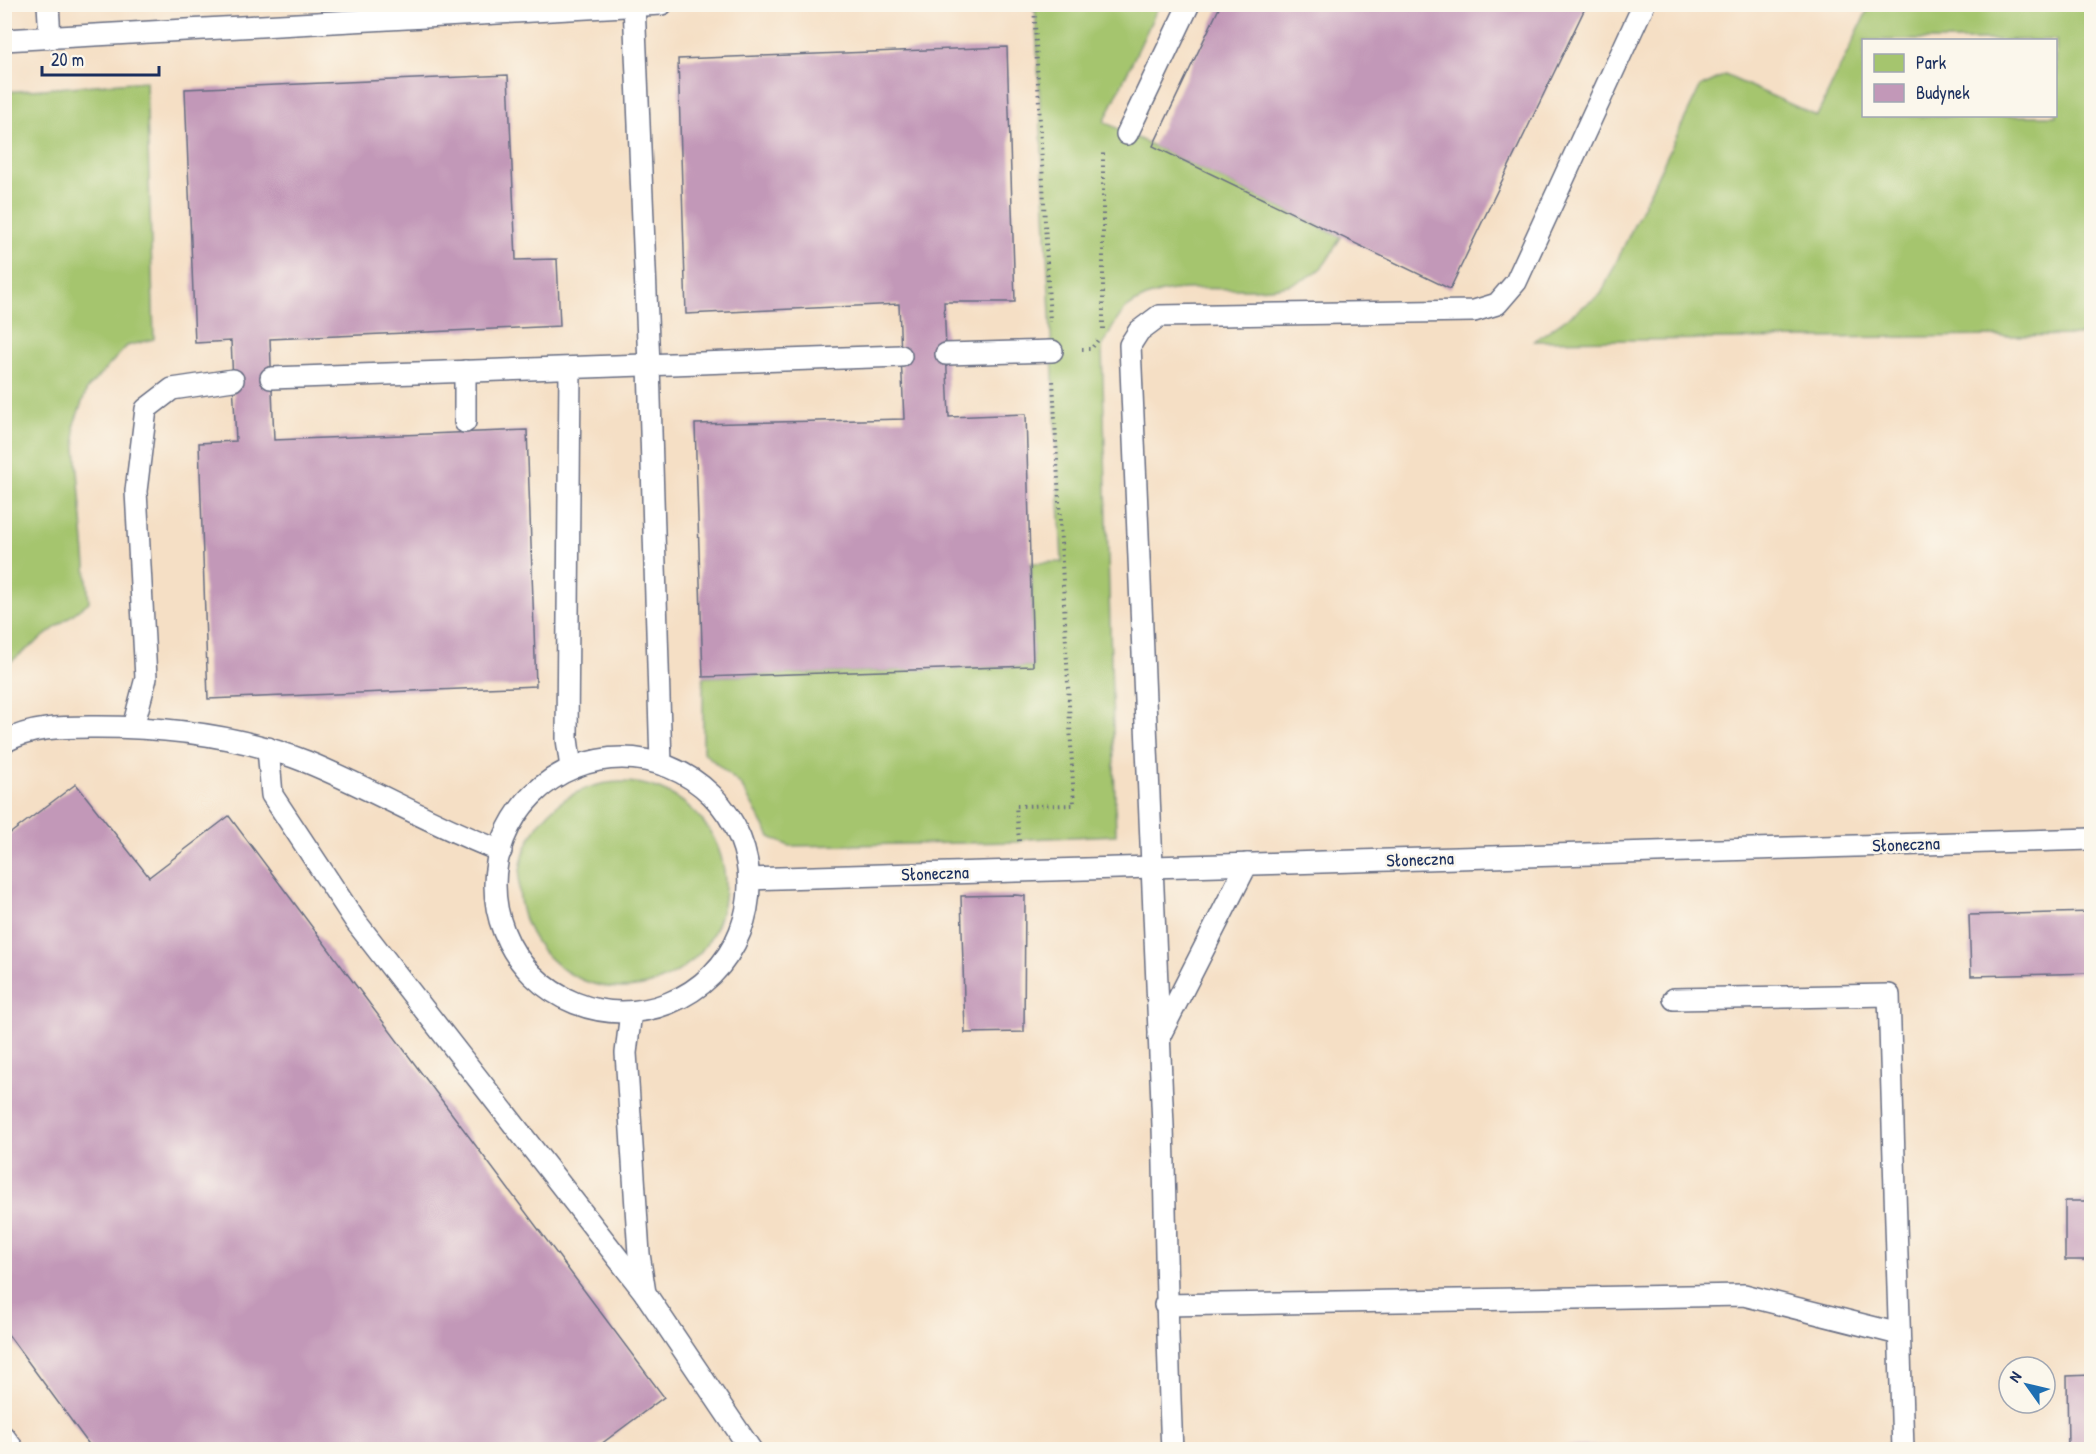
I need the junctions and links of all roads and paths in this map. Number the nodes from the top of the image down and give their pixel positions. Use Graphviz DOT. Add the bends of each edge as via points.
graph roads {
  1 [pos="48,4"];
  2 [pos="662,4"];
  3 [pos="1034,4"];
  4 [pos="1190,4"];
  5 [pos="1644,4"];
  6 [pos="634,5"];
  7 [pos="50,38"];
  8 [pos="4,40"];
  9 [pos="1127,134"];
  10 [pos="1103,146"];
  11 [pos="1052,351"];
  12 [pos="946,354"];
  13 [pos="902,356"];
  14 [pos="649,365"];
  15 [pos="570,368"];
  16 [pos="465,371"];
  17 [pos="272,378"];
  18 [pos="233,380"];
  19 [pos="465,422"];
  20 [pos="133,727"];
  21 [pos="4,742"];
  22 [pos="268,748"];
  23 [pos="661,764"];
  24 [pos="571,768"];
  25 [pos="2091,839"];
  26 [pos="1019,842"];
  27 [pos="501,851"];
  28 [pos="1247,864"];
  29 [pos="1152,867"];
  30 [pos="749,879"];
  31 [pos="1674,999"];
  32 [pos="631,1012"];
  33 [pos="1159,1037"];
  34 [pos="645,1293"];
  35 [pos="1165,1305"];
  36 [pos="1899,1334"];
  37 [pos="4,1437"];
  38 [pos="14,1449"];
  39 [pos="751,1449"];
  40 [pos="1172,1449"];
  41 [pos="1903,1449"];
  1 -- 7 [label="lane"];
  2 -- 6 [label="lane"];
  3 -- 11 [label="path"];
  4 -- 9 [label="lane"];
  5 -- 29 [label="lane" via="1516,282 1497,304 1474,311 1159,316 1139,331 1131,345"];
  6 -- 7 [label="lane"];
  6 -- 14 [label="lane"];
  7 -- 8 [label="lane"];
  10 -- 11 [label="path" via="1103,335 1091,349"];
  11 -- 12 [label="lane"];
  11 -- 26 [label="path" via="1074,805 1016,806"];
  13 -- 14 [label="lane"];
  14 -- 15 [label="lane"];
  14 -- 23 [label="lane"];
  15 -- 16 [label="lane"];
  15 -- 24 [label="lane" via="567,739"];
  16 -- 17 [label="lane"];
  16 -- 19 [label="lane"];
  18 -- 20 [label="lane" via="172,389 146,409 136,491 146,678"];
  20 -- 21 [label="lane" via="55,727"];
  20 -- 22 [label="lane"];
  22 -- 27 [label="lane" via="308,762 458,835"];
  22 -- 34 [label="lane" via="272,795 356,922"];
  23 -- 24 [label="lane" via="617,758"];
  23 -- 30 [label="lane" via="689,777 713,796 732,820 744,849"];
  24 -- 27 [label="lane" via="525,804 506,834"];
  25 -- 28 [label="lane, Słoneczna"];
  27 -- 32 [label="lane" via="496,903 506,937 524,967 550,991 581,1006"];
  28 -- 29 [label="lane, Słoneczna"];
  28 -- 33 [label="lane"];
  29 -- 30 [label="lane, Słoneczna"];
  29 -- 33 [label="lane"];
  30 -- 32 [label="lane" via="746,914 734,947 712,976 684,997 651,1010"];
  31 -- 36 [label="lane" via="1889,995"];
  32 -- 34 [label="lane" via="626,1053"];
  33 -- 35 [label="lane" via="1167,1242"];
  34 -- 39 [label="lane"];
  35 -- 36 [label="lane" via="1744,1295"];
  35 -- 40 [label="lane"];
  36 -- 41 [label="lane"];
  37 -- 38 [label="lane"];
}
